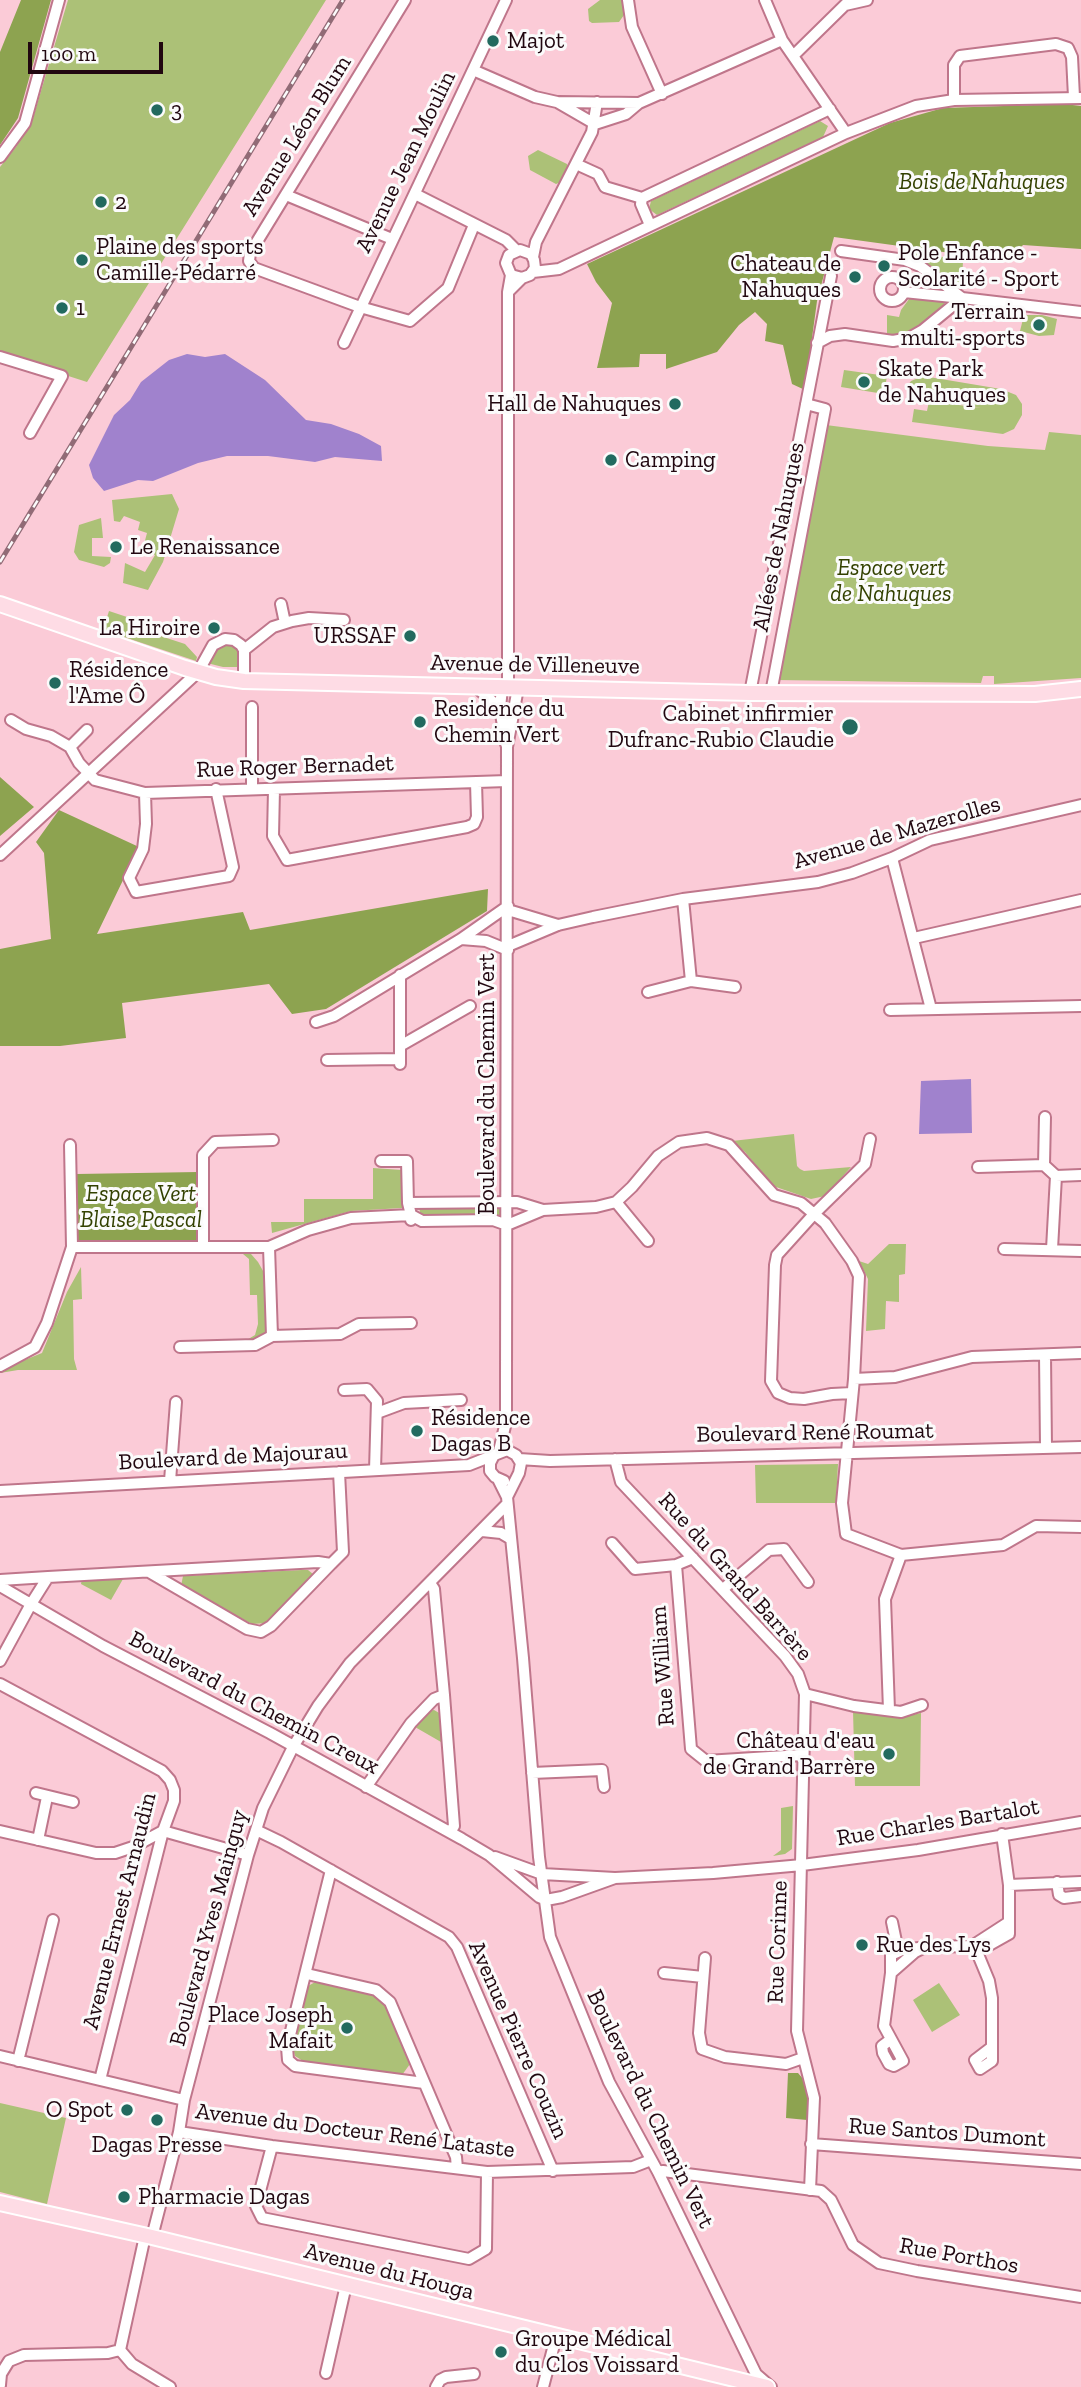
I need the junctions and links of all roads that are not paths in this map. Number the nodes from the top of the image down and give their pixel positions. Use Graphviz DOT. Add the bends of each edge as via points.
graph roads {
  1 [pos="60,0"];
  2 [pos="405,0"];
  3 [pos="506,0"];
  4 [pos="628,0"];
  5 [pos="765,0"];
  6 [pos="867,0"];
  7 [pos="847,3"];
  8 [pos="782,40"];
  9 [pos="794,55"];
  10 [pos="473,70"];
  11 [pos="662,93"];
  12 [pos="1077,98"];
  13 [pos="954,100"];
  14 [pos="556,102"];
  15 [pos="597,102"];
  16 [pos="639,103"];
  17 [pos="830,109"];
  18 [pos="594,124"];
  19 [pos="846,133"];
  20 [pos="0,157"];
  21 [pos="576,164"];
  22 [pos="415,194"];
  23 [pos="286,195"];
  24 [pos="642,198"];
  25 [pos="650,225"];
  26 [pos="474,226"];
  27 [pos="392,239"];
  28 [pos="506,240"];
  29 [pos="841,251"];
  30 [pos="507,258"];
  31 [pos="525,264"];
  32 [pos="831,276"];
  33 [pos="904,292"];
  34 [pos="962,298"];
  35 [pos="360,307"];
  36 [pos="1081,312"];
  37 [pos="344,343"];
  38 [pos="817,343"];
  39 [pos="0,357"];
  40 [pos="806,404"];
  41 [pos="30,432"];
  42 [pos="0,604"];
  43 [pos="281,604"];
  44 [pos="344,620"];
  45 [pos="285,623"];
  46 [pos="244,650"];
  47 [pos="198,672"];
  48 [pos="244,681"];
  49 [pos="476,687"];
  50 [pos="509,688"];
  51 [pos="1081,689"];
  52 [pos="750,693"];
  53 [pos="772,693"];
  54 [pos="252,707"];
  55 [pos="500,708"];
  56 [pos="11,720"];
  57 [pos="87,730"];
  58 [pos="70,747"];
  59 [pos="507,747"];
  60 [pos="89,774"];
  61 [pos="507,781"];
  62 [pos="477,782"];
  63 [pos="216,789"];
  64 [pos="252,789"];
  65 [pos="274,789"];
  66 [pos="145,793"];
  67 [pos="1081,805"];
  68 [pos="0,855"];
  69 [pos="892,858"];
  70 [pos="683,899"];
  71 [pos="1081,900"];
  72 [pos="508,908"];
  73 [pos="558,925"];
  74 [pos="914,938"];
  75 [pos="461,939"];
  76 [pos="508,948"];
  77 [pos="400,975"];
  78 [pos="691,981"];
  79 [pos="735,987"];
  80 [pos="648,992"];
  81 [pos="470,1006"];
  82 [pos="1081,1006"];
  83 [pos="931,1009"];
  84 [pos="890,1010"];
  85 [pos="316,1022"];
  86 [pos="400,1046"];
  87 [pos="327,1060"];
  88 [pos="1045,1117"];
  89 [pos="870,1139"];
  90 [pos="273,1140"];
  91 [pos="70,1145"];
  92 [pos="381,1161"];
  93 [pos="1044,1165"];
  94 [pos="978,1167"];
  95 [pos="1081,1175"];
  96 [pos="1056,1176"];
  97 [pos="616,1202"];
  98 [pos="408,1203"];
  99 [pos="507,1203"];
  100 [pos="542,1210"];
  101 [pos="814,1214"];
  102 [pos="411,1218"];
  103 [pos="507,1225"];
  104 [pos="648,1241"];
  105 [pos="203,1246"];
  106 [pos="72,1247"];
  107 [pos="268,1247"];
  108 [pos="1004,1249"];
  109 [pos="1052,1249"];
  110 [pos="1081,1251"];
  111 [pos="411,1323"];
  112 [pos="272,1336"];
  113 [pos="180,1347"];
  114 [pos="1081,1353"];
  115 [pos="1045,1355"];
  116 [pos="0,1366"];
  117 [pos="854,1379"];
  118 [pos="344,1390"];
  119 [pos="852,1393"];
  120 [pos="461,1400"];
  121 [pos="176,1402"];
  122 [pos="377,1413"];
  123 [pos="506,1422"];
  124 [pos="1081,1447"];
  125 [pos="1046,1448"];
  126 [pos="497,1453"];
  127 [pos="847,1454"];
  128 [pos="615,1460"];
  129 [pos="517,1464"];
  130 [pos="468,1465"];
  131 [pos="375,1470"];
  132 [pos="339,1472"];
  133 [pos="495,1477"];
  134 [pos="170,1481"];
  135 [pos="0,1491"];
  136 [pos="507,1500"];
  137 [pos="1081,1527"];
  138 [pos="482,1531"];
  139 [pos="511,1539"];
  140 [pos="612,1543"];
  141 [pos="901,1555"];
  142 [pos="693,1558"];
  143 [pos="331,1563"];
  144 [pos="676,1565"];
  145 [pos="149,1572"];
  146 [pos="48,1577"];
  147 [pos="808,1581"];
  148 [pos="0,1583"];
  149 [pos="430,1583"];
  150 [pos="723,1589"];
  151 [pos="31,1604"];
  152 [pos="0,1661"];
  153 [pos="0,1684"];
  154 [pos="805,1694"];
  155 [pos="444,1695"];
  156 [pos="922,1705"];
  157 [pos="889,1710"];
  158 [pos="293,1746"];
  159 [pos="802,1755"];
  160 [pos="532,1773"];
  161 [pos="366,1787"];
  162 [pos="604,1787"];
  163 [pos="73,1802"];
  164 [pos="1081,1822"];
  165 [pos="256,1830"];
  166 [pos="0,1831"];
  167 [pos="163,1831"];
  168 [pos="450,1832"];
  169 [pos="1002,1834"];
  170 [pos="38,1840"];
  171 [pos="248,1855"];
  172 [pos="489,1855"];
  173 [pos="802,1865"];
  174 [pos="331,1870"];
  175 [pos="615,1878"];
  176 [pos="543,1879"];
  177 [pos="521,1882"];
  178 [pos="1056,1882"];
  179 [pos="1081,1882"];
  180 [pos="1009,1885"];
  181 [pos="1081,1896"];
  182 [pos="546,1900"];
  183 [pos="53,1920"];
  184 [pos="892,1922"];
  185 [pos="925,1947"];
  186 [pos="974,1949"];
  187 [pos="898,1951"];
  188 [pos="705,1958"];
  189 [pos="307,1973"];
  190 [pos="664,1973"];
  191 [pos="891,1973"];
  192 [pos="703,1977"];
  193 [pos="890,2040"];
  194 [pos="992,2047"];
  195 [pos="0,2056"];
  196 [pos="803,2059"];
  197 [pos="18,2061"];
  198 [pos="100,2080"];
  199 [pos="424,2082"];
  200 [pos="184,2101"];
  201 [pos="179,2132"];
  202 [pos="811,2144"];
  203 [pos="272,2146"];
  204 [pos="651,2160"];
  205 [pos="1081,2164"];
  206 [pos="457,2168"];
  207 [pos="553,2171"];
  208 [pos="487,2172"];
  209 [pos="658,2172"];
  210 [pos="810,2190"];
  211 [pos="0,2203"];
  212 [pos="149,2237"];
  213 [pos="346,2285"];
  214 [pos="1081,2297"];
  215 [pos="556,2337"];
  216 [pos="120,2350"];
  217 [pos="326,2373"];
  218 [pos="474,2374"];
  219 [pos="751,2381"];
  220 [pos="0,2386"];
  221 [pos="170,2387"];
  222 [pos="436,2387"];
  223 [pos="543,2387"];
  224 [pos="769,2387"];
  1 -- 20 [label="street" via="25,123"];
  2 -- 23 [label="street, Avenue Léon Blum"];
  3 -- 10 [label="street, Avenue Jean Moulin"];
  4 -- 11 [label="street" via="632,27"];
  5 -- 8 [label="street"];
  6 -- 7 [label="street"];
  7 -- 9 [label="street"];
  8 -- 9 [label="street"];
  8 -- 11 [label="street"];
  9 -- 17 [label="street"];
  10 -- 14 [label="street"];
  10 -- 22 [label="street, Avenue Jean Moulin"];
  11 -- 16 [label="street"];
  12 -- 13 [label="street"];
  12 -- 13 [label="street" via="1072,57 1068,48 1056,44 960,56 954,65"];
  13 -- 19 [label="street" via="916,106"];
  14 -- 15 [label="street"];
  14 -- 18 [label="street"];
  15 -- 16 [label="street"];
  15 -- 18 [label="street"];
  16 -- 18 [label="street" via="626,114"];
  17 -- 19 [label="street"];
  17 -- 24 [label="street"];
  18 -- 21 [label="street"];
  19 -- 25 [label="street"];
  21 -- 24 [label="street" via="598,174 605,187"];
  21 -- 31 [label="street"];
  22 -- 26 [label="street"];
  22 -- 27 [label="street, Avenue Jean Moulin"];
  23 -- 27 [label="street"];
  23 -- 35 [label="street, Avenue Léon Blum" via="249,261 254,268"];
  24 -- 25 [label="street"];
  25 -- 31 [label="street" via="559,269"];
  26 -- 28 [label="street"];
  26 -- 35 [label="street, Avenue Léon Blum" via="448,288 410,321"];
  27 -- 35 [label="street, Avenue Jean Moulin"];
  28 -- 30 [label="street"];
  28 -- 31 [label="street"];
  29 -- 34 [label="street" via="905,260"];
  30 -- 31 [label="street"];
  30 -- 31 [label="street" via="507,267"];
  31 -- 50 [label="street" via="508,292"];
  32 -- 38 [label="street, Allées de Nahuques"];
  33 -- 34 [label="street"];
  34 -- 36 [label="street"];
  34 -- 38 [label="street" via="909,338 893,341 845,334"];
  35 -- 37 [label="street, Avenue Jean Moulin"];
  38 -- 40 [label="street, Allées de Nahuques"];
  39 -- 41 [label="street" via="62,376"];
  40 -- 52 [label="street, Allées de Nahuques"];
  40 -- 53 [label="street, Allées de Nahuques" via="825,409"];
  42 -- 47 [label="main road, Avenue de Villeneuve"];
  43 -- 45 [label="street"];
  44 -- 45 [label="street" via="309,618"];
  45 -- 46 [label="street"];
  46 -- 47 [label="street" via="234,640 218,642"];
  46 -- 48 [label="street"];
  47 -- 48 [label="main road, Avenue de Villeneuve"];
  47 -- 60 [label="street"];
  48 -- 49 [label="main road, Avenue de Villeneuve"];
  49 -- 50 [label="main road, Avenue de Villeneuve"];
  49 -- 55 [label="street"];
  50 -- 52 [label="main road, Avenue de Villeneuve"];
  50 -- 55 [label="street, Boulevard du Chemin Vert"];
  50 -- 59 [label="street, Boulevard du Chemin Vert"];
  51 -- 53 [label="main road, Avenue de Villeneuve" via="1035,694"];
  52 -- 53 [label="main road, Avenue de Villeneuve"];
  54 -- 64 [label="street"];
  55 -- 59 [label="street, Boulevard du Chemin Vert"];
  56 -- 58 [label="street"];
  57 -- 58 [label="street"];
  58 -- 60 [label="street"];
  59 -- 61 [label="street, Boulevard du Chemin Vert"];
  60 -- 66 [label="street, Rue Roger Bernadet" via="95,780"];
  60 -- 68 [label="street"];
  61 -- 62 [label="street, Rue Roger Bernadet"];
  61 -- 72 [label="street, Boulevard du Chemin Vert"];
  62 -- 65 [label="street, Rue Roger Bernadet"];
  62 -- 65 [label="street" via="477,817 467,827 287,860 273,836"];
  63 -- 64 [label="street, Rue Roger Bernadet"];
  63 -- 66 [label="street, Rue Roger Bernadet"];
  63 -- 66 [label="street" via="233,867 229,876 136,892 129,878 143,849"];
  64 -- 65 [label="street, Rue Roger Bernadet"];
  67 -- 69 [label="street, Avenue de Mazerolles" via="930,840"];
  69 -- 70 [label="street, Avenue de Mazerolles" via="818,882"];
  69 -- 74 [label="street"];
  70 -- 73 [label="street, Avenue de Mazerolles"];
  70 -- 78 [label="street"];
  71 -- 74 [label="street"];
  72 -- 73 [label="street, Avenue de Mazerolles"];
  72 -- 75 [label="street"];
  72 -- 76 [label="street, Boulevard du Chemin Vert"];
  73 -- 76 [label="street, Avenue de Mazerolles"];
  74 -- 83 [label="street"];
  75 -- 76 [label="street" via="486,940"];
  75 -- 77 [label="street"];
  76 -- 99 [label="street, Boulevard du Chemin Vert"];
  77 -- 85 [label="street" via="334,1016"];
  77 -- 86 [label="street"];
  78 -- 79 [label="street"];
  78 -- 80 [label="street"];
  81 -- 86 [label="street"];
  82 -- 83 [label="street"];
  83 -- 84 [label="street"];
  86 -- 87 [label="street" via="400,1062"];
  88 -- 93 [label="street"];
  89 -- 101 [label="street" via="865,1164"];
  90 -- 105 [label="street" via="215,1142 203,1155"];
  91 -- 106 [label="street"];
  92 -- 98 [label="street" via="407,1161"];
  93 -- 94 [label="street"];
  93 -- 96 [label="street"];
  95 -- 96 [label="street"];
  96 -- 109 [label="street"];
  97 -- 100 [label="street"];
  97 -- 101 [label="street" via="658,1156 679,1142 706,1138 729,1145 774,1195 801,1203"];
  97 -- 104 [label="street"];
  98 -- 99 [label="street"];
  98 -- 102 [label="street"];
  99 -- 100 [label="street"];
  99 -- 103 [label="street, Boulevard du Chemin Vert"];
  100 -- 103 [label="street"];
  101 -- 117 [label="street" via="825,1223 859,1276"];
  101 -- 119 [label="street" via="777,1255 771,1381 778,1393 790,1398"];
  102 -- 103 [label="street" via="493,1220"];
  102 -- 107 [label="street" via="351,1218"];
  103 -- 123 [label="street, Boulevard du Chemin Vert"];
  105 -- 106 [label="street"];
  105 -- 107 [label="street"];
  106 -- 116 [label="street" via="35,1347"];
  107 -- 112 [label="street"];
  108 -- 109 [label="street"];
  109 -- 110 [label="street"];
  111 -- 112 [label="street" via="359,1325 340,1334"];
  112 -- 113 [label="street" via="255,1345"];
  114 -- 115 [label="street"];
  115 -- 117 [label="street" via="972,1357 895,1377"];
  115 -- 125 [label="street"];
  117 -- 119 [label="street"];
  118 -- 122 [label="street" via="367,1388 377,1402"];
  119 -- 127 [label="street"];
  120 -- 122 [label="street" via="404,1403"];
  121 -- 134 [label="street"];
  122 -- 131 [label="street"];
  123 -- 126 [label="street, Boulevard du Chemin Vert"];
  123 -- 129 [label="street, Boulevard du Chemin Vert"];
  124 -- 125 [label="street, Boulevard René Roumat"];
  125 -- 127 [label="street, Boulevard René Roumat"];
  126 -- 129 [label="street"];
  126 -- 130 [label="street, Boulevard de Majourau"];
  126 -- 133 [label="street, Boulevard du Chemin Vert" via="489,1467"];
  127 -- 128 [label="street, Boulevard René Roumat"];
  127 -- 141 [label="street" via="842,1503 846,1534"];
  128 -- 129 [label="street, Boulevard René Roumat"];
  128 -- 142 [label="street, Rue du Grand Barrère" via="621,1482"];
  129 -- 133 [label="street" via="508,1481"];
  129 -- 136 [label="street"];
  130 -- 131 [label="street, Boulevard de Majourau"];
  130 -- 133 [label="street, Boulevard de Majourau"];
  131 -- 132 [label="street, Boulevard de Majourau"];
  132 -- 134 [label="street, Boulevard de Majourau"];
  132 -- 143 [label="street" via="343,1552"];
  133 -- 136 [label="street, Boulevard du Chemin Vert"];
  134 -- 135 [label="street, Boulevard de Majourau"];
  136 -- 138 [label="street, Boulevard Yves Mainguy"];
  136 -- 139 [label="street, Boulevard du Chemin Vert"];
  137 -- 141 [label="street" via="1036,1526 1003,1545"];
  138 -- 139 [label="street"];
  138 -- 149 [label="street, Boulevard Yves Mainguy"];
  139 -- 160 [label="street, Boulevard du Chemin Vert"];
  140 -- 144 [label="street" via="635,1569"];
  141 -- 157 [label="street" via="885,1599"];
  142 -- 144 [label="street"];
  142 -- 150 [label="street, Rue du Grand Barrère"];
  143 -- 145 [label="street"];
  143 -- 145 [label="street" via="261,1632 247,1629"];
  144 -- 159 [label="street, Rue William" via="691,1749 706,1760"];
  145 -- 146 [label="street"];
  146 -- 148 [label="street"];
  146 -- 151 [label="street"];
  147 -- 150 [label="street" via="784,1549 769,1550"];
  148 -- 151 [label="street, Boulevard du Chemin Creux"];
  149 -- 155 [label="street"];
  149 -- 158 [label="street, Boulevard Yves Mainguy" via="350,1663"];
  150 -- 154 [label="street, Rue du Grand Barrère" via="785,1656"];
  151 -- 152 [label="street"];
  151 -- 158 [label="street, Boulevard du Chemin Creux"];
  153 -- 167 [label="street, Avenue Ernest Arnaudin" via="162,1771 174,1790"];
  154 -- 157 [label="street, Rue du Grand Barrère"];
  154 -- 159 [label="street, Rue Corinne"];
  155 -- 161 [label="street" via="411,1723"];
  155 -- 168 [label="street" via="454,1826"];
  156 -- 157 [label="street, Rue du Grand Barrère" via="901,1712"];
  158 -- 161 [label="street, Boulevard du Chemin Creux"];
  158 -- 165 [label="street, Boulevard Yves Mainguy"];
  159 -- 173 [label="street, Rue Corinne"];
  160 -- 162 [label="street" via="602,1770"];
  160 -- 176 [label="street, Boulevard du Chemin Vert"];
  161 -- 168 [label="street, Boulevard du Chemin Creux"];
  163 -- 170 [label="street" via="42,1795"];
  164 -- 169 [label="street, Rue Charles Bartalot"];
  165 -- 171 [label="street, Boulevard Yves Mainguy"];
  165 -- 174 [label="street, Avenue Pierre Couzin"];
  166 -- 170 [label="street"];
  167 -- 170 [label="street" via="115,1853"];
  167 -- 171 [label="street"];
  167 -- 198 [label="street, Avenue Ernest Arnaudin"];
  168 -- 172 [label="street, Boulevard du Chemin Creux"];
  169 -- 173 [label="street, Rue Charles Bartalot"];
  169 -- 180 [label="street"];
  171 -- 200 [label="street, Boulevard Yves Mainguy"];
  172 -- 176 [label="street, Boulevard du Chemin Creux"];
  172 -- 177 [label="street, Boulevard du Chemin Creux"];
  173 -- 175 [label="street, Rue Charles Bartalot"];
  173 -- 196 [label="street, Rue Corinne" via="797,2031"];
  174 -- 189 [label="street"];
  174 -- 207 [label="street, Avenue Pierre Couzin" via="449,1937 457,1947"];
  175 -- 176 [label="street"];
  175 -- 182 [label="street"];
  176 -- 177 [label="street"];
  176 -- 182 [label="street, Boulevard du Chemin Vert"];
  177 -- 182 [label="street, Boulevard du Chemin Creux"];
  178 -- 179 [label="street"];
  178 -- 180 [label="street"];
  178 -- 181 [label="street" via="1064,1898"];
  180 -- 186 [label="street" via="1009,1934"];
  182 -- 204 [label="street, Boulevard du Chemin Vert" via="550,1937 566,1981 609,2082"];
  183 -- 197 [label="street"];
  184 -- 187 [label="street"];
  185 -- 186 [label="street"];
  185 -- 187 [label="street"];
  185 -- 191 [label="street"];
  186 -- 194 [label="street" via="989,1981"];
  187 -- 191 [label="street" via="891,1955"];
  188 -- 192 [label="street"];
  189 -- 199 [label="street" via="376,1990 390,2002"];
  189 -- 199 [label="street" via="287,2047 288,2060 295,2066"];
  190 -- 192 [label="street"];
  191 -- 193 [label="street" via="884,2026"];
  192 -- 196 [label="street" via="702,2049 725,2057 786,2064"];
  195 -- 197 [label="street"];
  196 -- 202 [label="street, Rue Corinne" via="814,2098"];
  197 -- 198 [label="street"];
  198 -- 200 [label="street"];
  199 -- 206 [label="street"];
  200 -- 201 [label="street, Boulevard Yves Mainguy"];
  201 -- 203 [label="street, Avenue du Docteur René Lataste"];
  201 -- 212 [label="street, Boulevard Yves Mainguy"];
  202 -- 205 [label="street, Rue Santos Dumont"];
  202 -- 210 [label="street, Rue Corinne"];
  203 -- 206 [label="street, Avenue du Docteur René Lataste"];
  203 -- 208 [label="street" via="256,2206 262,2218 469,2259 486,2249"];
  204 -- 207 [label="street, Avenue du Docteur René Lataste" via="633,2167"];
  204 -- 209 [label="street, Boulevard du Chemin Vert"];
  206 -- 208 [label="street, Avenue du Docteur René Lataste"];
  207 -- 208 [label="street, Avenue du Docteur René Lataste"];
  209 -- 210 [label="street"];
  209 -- 219 [label="street, Boulevard du Chemin Vert"];
  210 -- 214 [label="street, Rue Porthos" via="827,2195 853,2245 879,2263"];
  211 -- 212 [label="main road, Avenue du Houga"];
  212 -- 213 [label="main road, Avenue du Houga"];
  212 -- 216 [label="street, Boulevard Yves Mainguy"];
  213 -- 215 [label="main road, Avenue du Houga"];
  213 -- 217 [label="street"];
  215 -- 219 [label="main road, Avenue du Houga"];
  215 -- 223 [label="street"];
  216 -- 220 [label="street" via="24,2355 9,2361"];
  216 -- 221 [label="street" via="132,2364"];
  218 -- 222 [label="street" via="446,2377"];
  219 -- 224 [label="main road, Avenue du Houga"];
}
